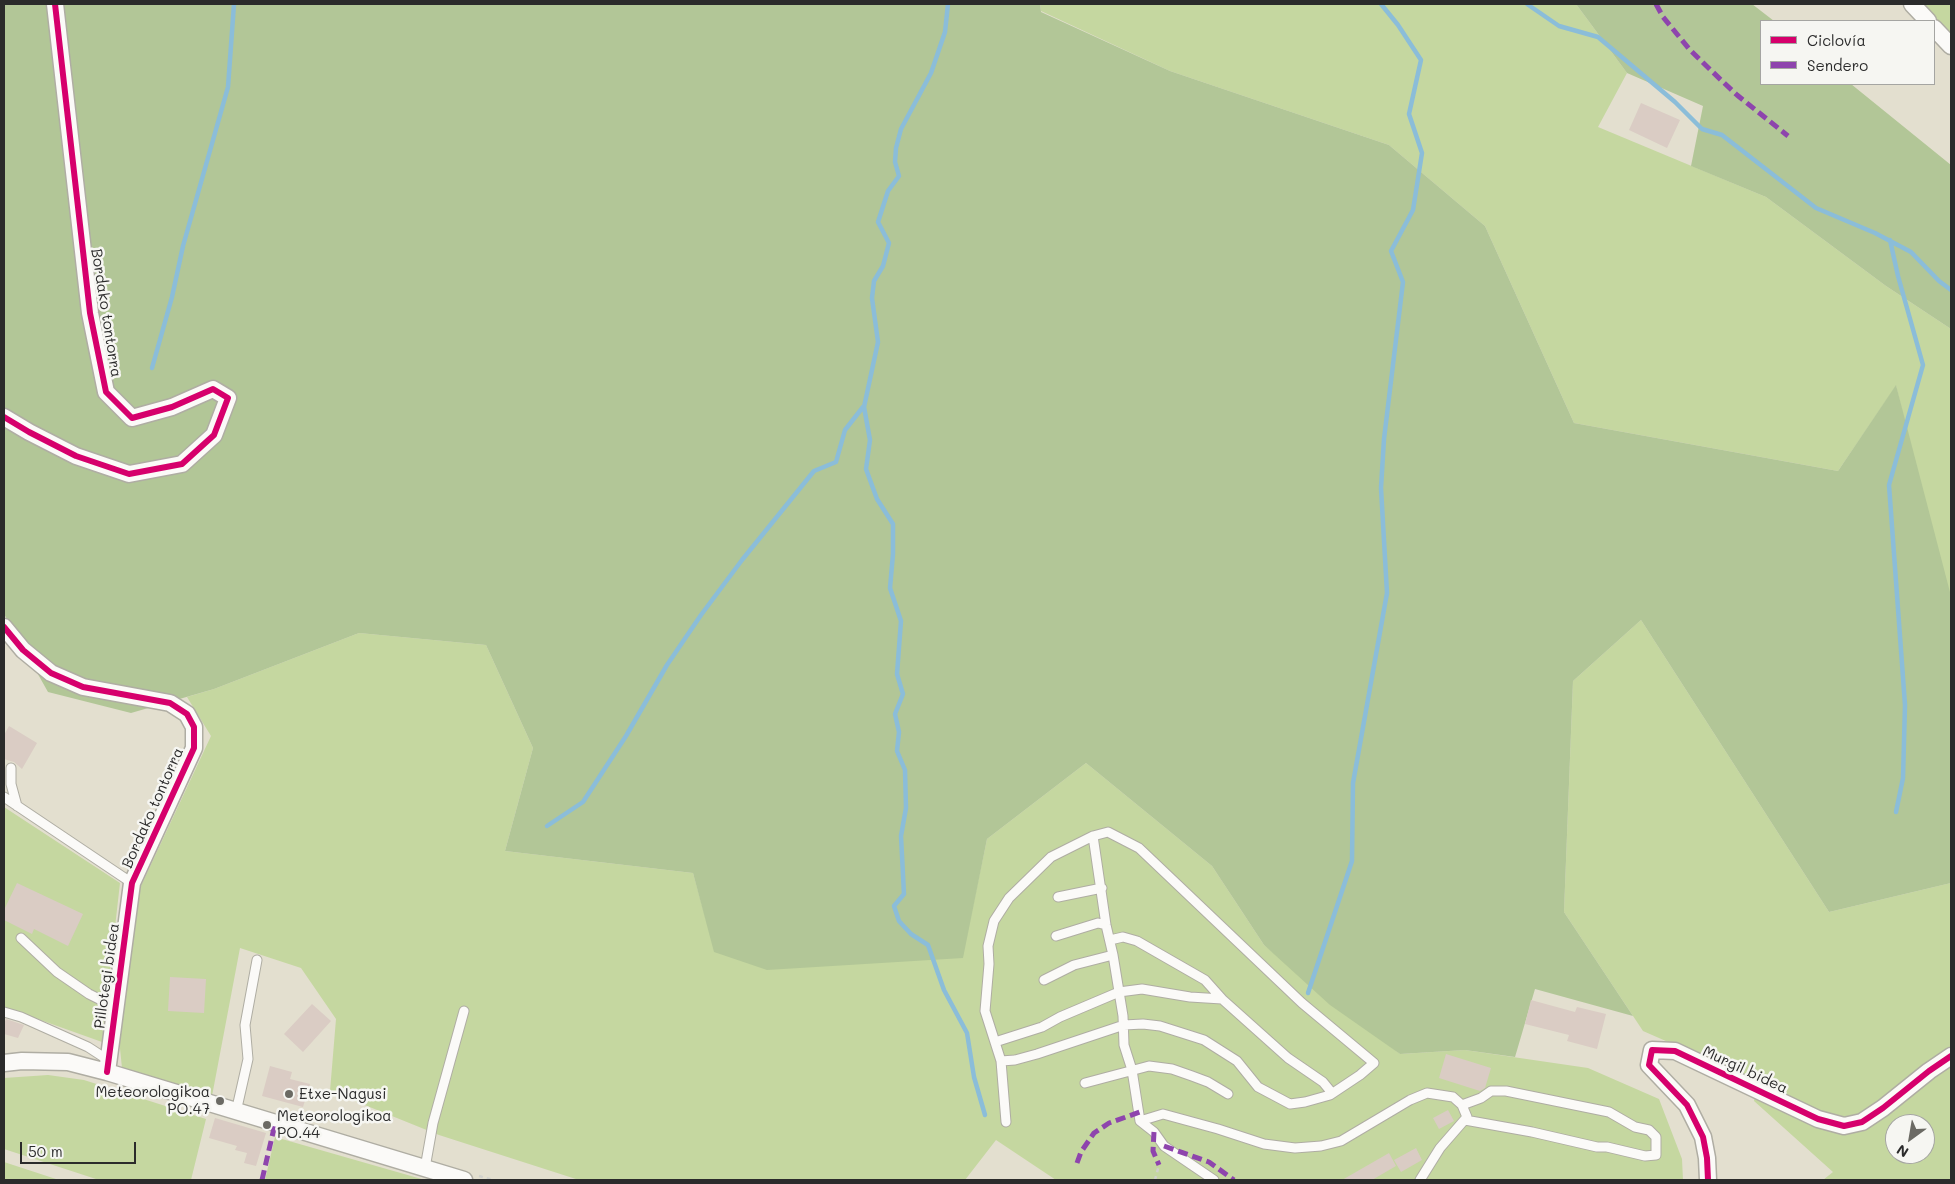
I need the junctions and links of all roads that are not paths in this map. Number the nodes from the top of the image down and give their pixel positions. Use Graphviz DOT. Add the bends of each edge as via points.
graph roads {
  1 [pos="55,4"];
  2 [pos="1912,4"];
  3 [pos="1927,20"];
  4 [pos="1935,29"];
  5 [pos="1951,46"];
  6 [pos="4,417"];
  7 [pos="4,627"];
  8 [pos="11,768"];
  9 [pos="4,797"];
  10 [pos="17,806"];
  11 [pos="1093,836"];
  12 [pos="132,883"];
  13 [pos="1102,888"];
  14 [pos="1058,897"];
  15 [pos="1106,925"];
  16 [pos="1056,936"];
  17 [pos="21,938"];
  18 [pos="1110,940"];
  19 [pos="1113,955"];
  20 [pos="257,960"];
  21 [pos="1044,980"];
  22 [pos="1119,992"];
  23 [pos="1222,999"];
  24 [pos="115,1007"];
  25 [pos="464,1011"];
  26 [pos="4,1012"];
  27 [pos="1124,1025"];
  28 [pos="996,1042"];
  29 [pos="1951,1056"];
  30 [pos="1001,1062"];
  31 [pos="4,1063"];
  32 [pos="107,1066"];
  33 [pos="1132,1070"];
  34 [pos="1085,1083"];
  35 [pos="1228,1094"];
  36 [pos="1332,1094"];
  37 [pos="1462,1105"];
  38 [pos="236,1112"];
  39 [pos="1465,1120"];
  40 [pos="1140,1121"];
  41 [pos="1006,1122"];
  42 [pos="425,1168"];
  43 [pos="464,1180"];
  44 [pos="1214,1180"];
  45 [pos="1420,1180"];
  46 [pos="1708,1180"];
  1 -- 6 [label="street, Bordako tontorra" via="90,313 106,392 132,418 172,407 213,389 228,398 214,435 182,464 129,474 76,456"];
  2 -- 3 [label="street"];
  4 -- 5 [label="street"];
  7 -- 12 [label="street, Bordako tontorra" via="23,650 51,673 83,687 170,703 187,714 194,728 194,748"];
  8 -- 10 [label="lane"];
  9 -- 10 [label="lane"];
  10 -- 12 [label="lane"];
  11 -- 13 [label="lane"];
  11 -- 28 [label="lane" via="1050,857 1009,898 994,921 988,946 985,1011"];
  11 -- 36 [label="lane" via="1108,832 1139,848 1302,1002 1374,1063"];
  12 -- 24 [label="street, Pillotegi bidea"];
  13 -- 14 [label="lane"];
  13 -- 15 [label="lane"];
  15 -- 16 [label="lane" via="1098,923"];
  15 -- 18 [label="lane"];
  17 -- 24 [label="lane" via="57,972"];
  18 -- 19 [label="lane"];
  18 -- 23 [label="lane" via="1122,937 1137,941 1205,980"];
  19 -- 21 [label="lane" via="1074,965"];
  19 -- 22 [label="lane"];
  20 -- 38 [label="lane" via="245,1025 248,1059"];
  22 -- 23 [label="lane" via="1142,989"];
  22 -- 27 [label="lane"];
  22 -- 28 [label="lane" via="1042,1027"];
  23 -- 36 [label="lane" via="1288,1058 1323,1082"];
  24 -- 32 [label="street, Pillotegi bidea"];
  25 -- 42 [label="lane" via="433,1123"];
  26 -- 32 [label="lane" via="88,1047"];
  27 -- 30 [label="lane" via="1037,1054"];
  27 -- 33 [label="lane" via="1124,1046"];
  27 -- 36 [label="lane" via="1160,1026 1204,1040 1237,1061 1258,1087 1290,1104"];
  28 -- 30 [label="lane"];
  29 -- 46 [label="street, Murgil bidea" via="1862,1122 1844,1126 1818,1119 1675,1051 1652,1050 1649,1064 1687,1106 1703,1138"];
  30 -- 41 [label="lane"];
  31 -- 32 [label="street" via="68,1062"];
  32 -- 38 [label="street"];
  33 -- 34 [label="lane"];
  33 -- 35 [label="lane" via="1149,1066 1172,1069 1208,1082"];
  33 -- 40 [label="lane"];
  37 -- 39 [label="lane" via="1467,1117"];
  37 -- 39 [label="lane" via="1491,1091 1506,1091 1609,1112 1656,1136 1656,1155 1645,1156"];
  37 -- 40 [label="lane" via="1453,1097 1427,1093 1342,1140 1295,1148 1257,1142 1163,1114"];
  38 -- 42 [label="street"];
  39 -- 45 [label="lane" via="1440,1148"];
  40 -- 44 [label="lane" via="1164,1146"];
  42 -- 43 [label="street"];
}
